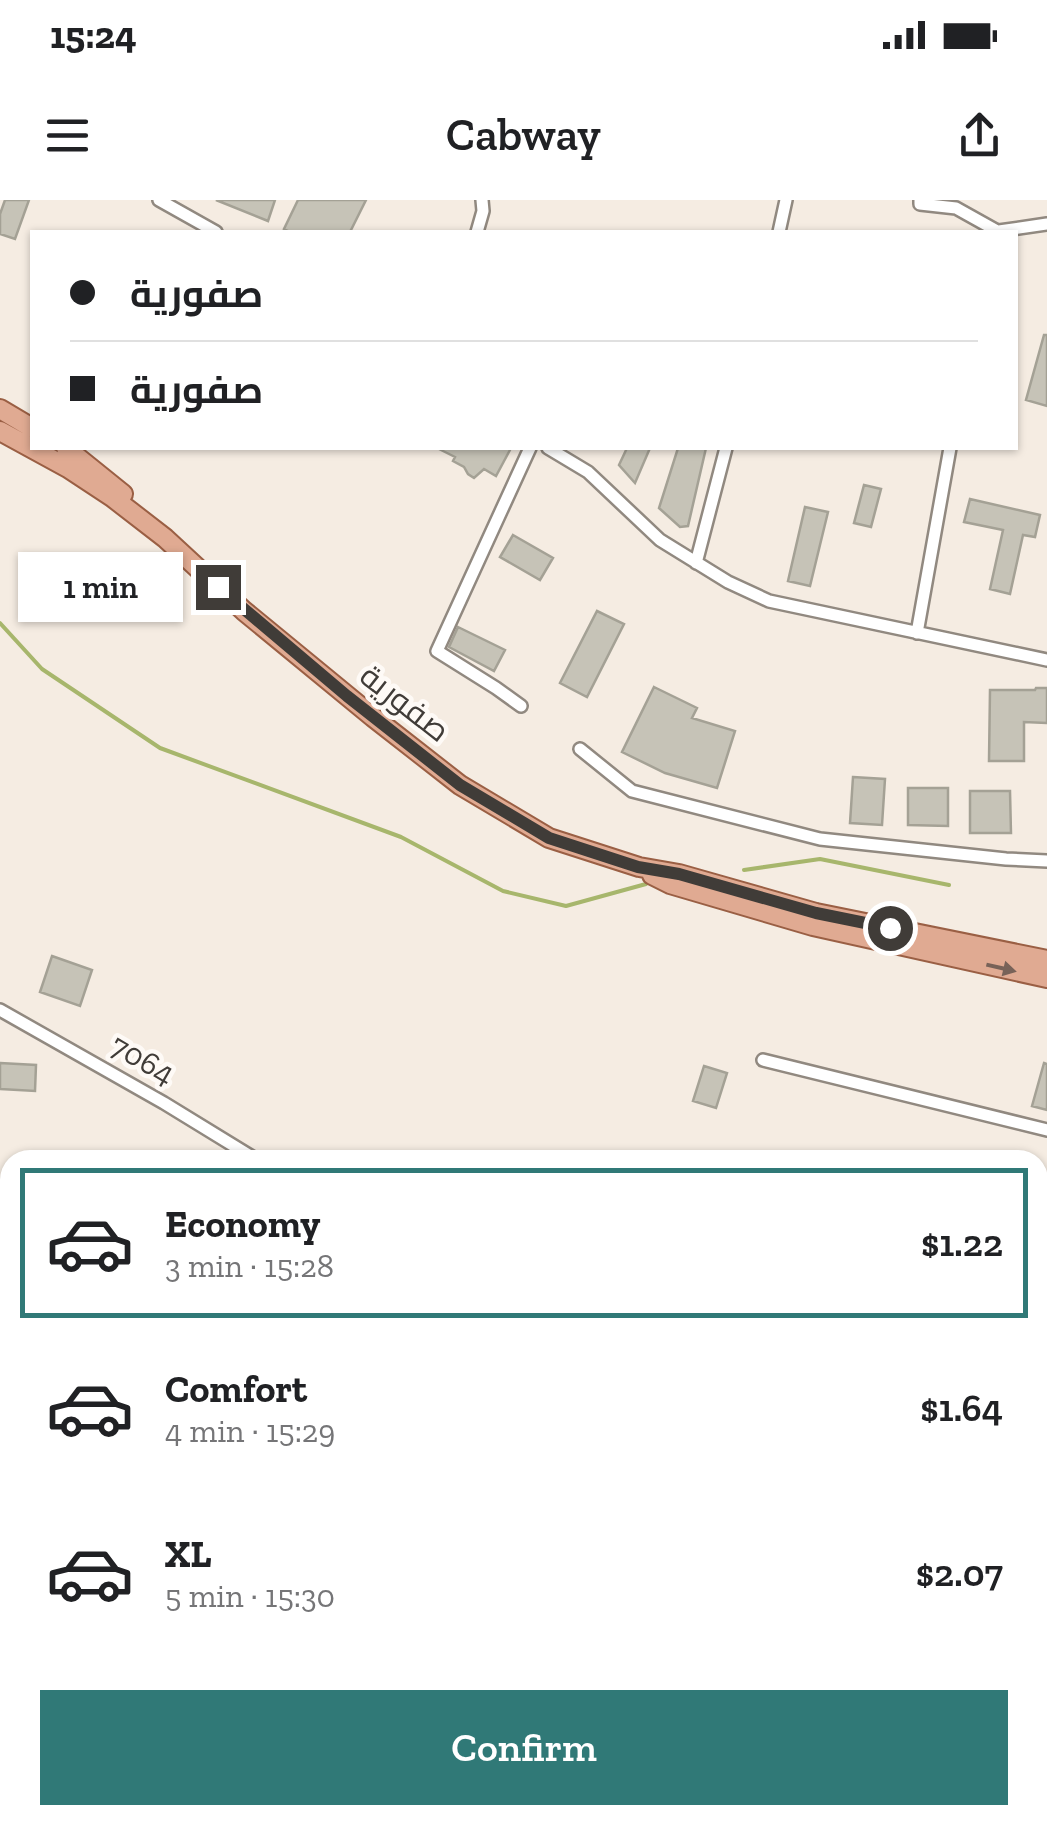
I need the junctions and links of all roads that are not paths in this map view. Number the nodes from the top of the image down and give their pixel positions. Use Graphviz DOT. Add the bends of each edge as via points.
graph roads {
  1 [pos="159,200"];
  2 [pos="482,200"];
  3 [pos="786,200"];
  4 [pos="920,200"];
  5 [pos="187,207"];
  6 [pos="1047,224"];
  7 [pos="214,230"];
  8 [pos="478,230"];
  9 [pos="778,230"];
  10 [pos="995,230"];
  11 [pos="1011,230"];
  12 [pos="0,409"];
  13 [pos="30,427"];
  14 [pos="0,431"];
  15 [pos="30,448"];
  16 [pos="34,450"];
  17 [pos="69,450"];
  18 [pos="529,450"];
  19 [pos="551,450"];
  20 [pos="725,450"];
  21 [pos="950,450"];
  22 [pos="164,538"];
  23 [pos="696,563"];
  24 [pos="917,633"];
  25 [pos="1047,649"];
  26 [pos="1041,659"];
  27 [pos="521,706"];
  28 [pos="580,749"];
  29 [pos="1047,861"];
  30 [pos="638,867"];
  31 [pos="1044,958"];
  32 [pos="1047,978"];
  33 [pos="0,1010"];
  34 [pos="763,1060"];
  35 [pos="1047,1130"];
  36 [pos="241,1150"];
  1 -- 5 [label="street"];
  2 -- 8 [label="street"];
  3 -- 9 [label="street"];
  4 -- 10 [label="street" via="956,208"];
  5 -- 7 [label="street"];
  6 -- 11 [label="street"];
  12 -- 13 [label="main road"];
  14 -- 15 [label="main road"];
  16 -- 22 [label="main road" via="90,482"];
  17 -- 22 [label="main road" via="112,482"];
  18 -- 27 [label="street" via="437,651"];
  19 -- 23 [label="street" via="588,472 660,540"];
  20 -- 23 [label="street"];
  21 -- 24 [label="street"];
  22 -- 30 [label="main road, صفورية" via="460,785 549,838"];
  23 -- 24 [label="street" via="770,601"];
  24 -- 26 [label="street"];
  25 -- 26 [label="street"];
  28 -- 29 [label="street" via="632,790 820,839"];
  30 -- 31 [label="main road, صفورية" via="816,913"];
  30 -- 32 [label="main road, صفورية, one-way" via="670,884 813,926"];
  33 -- 36 [label="street, 7064"];
  34 -- 35 [label="street"];
}
